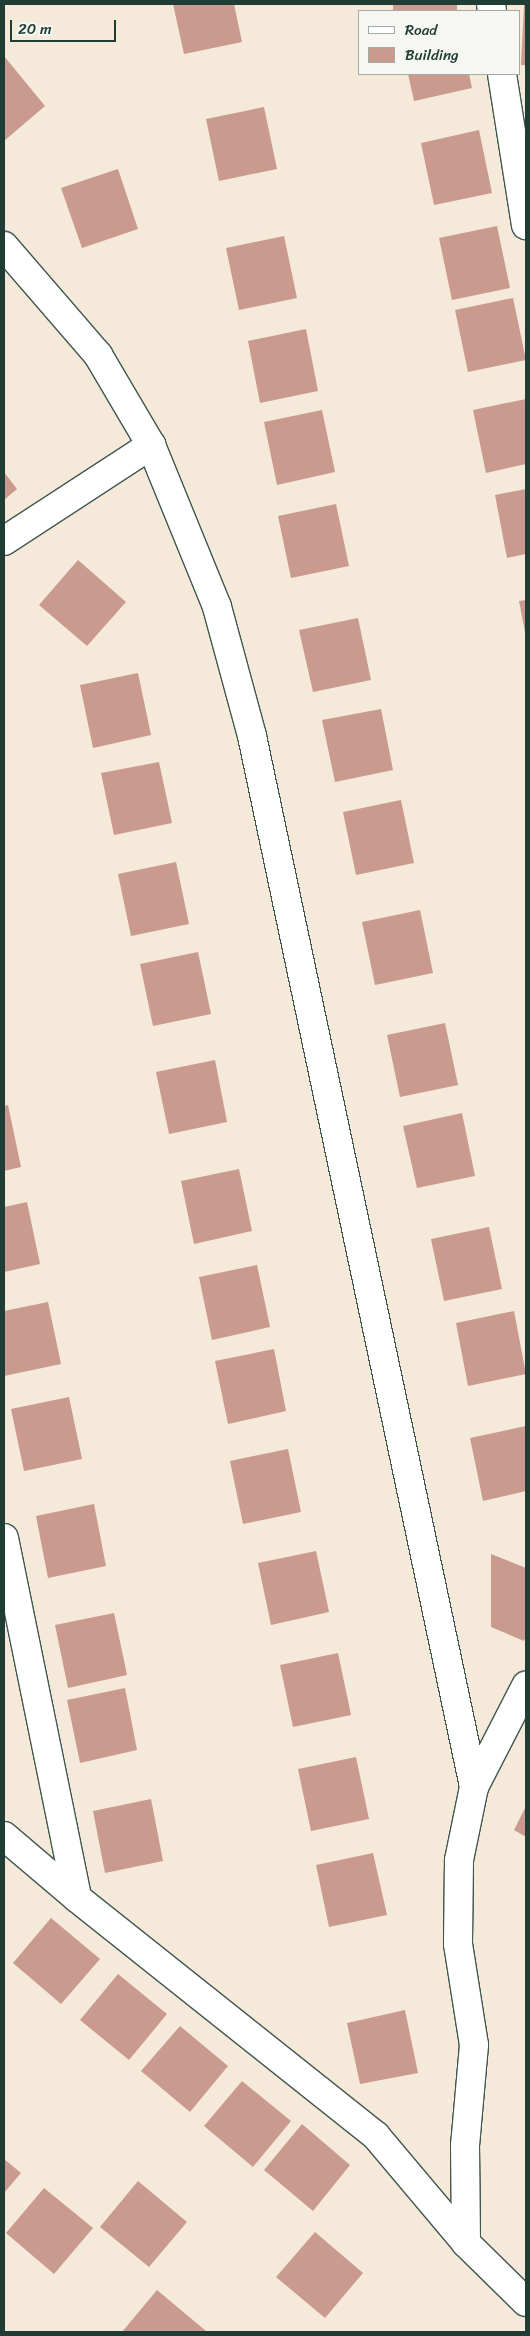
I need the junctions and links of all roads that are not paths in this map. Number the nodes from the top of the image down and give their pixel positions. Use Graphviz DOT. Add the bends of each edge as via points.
graph roads {
  1 [pos="502,75"];
  2 [pos="523,198"];
  3 [pos="526,225"];
  4 [pos="4,246"];
  5 [pos="151,445"];
  6 [pos="4,541"];
  7 [pos="4,1538"];
  8 [pos="526,1686"];
  9 [pos="474,1787"];
  10 [pos="4,1836"];
  11 [pos="77,1898"];
  12 [pos="466,2243"];
  13 [pos="526,2302"];
  1 -- 2 [label="street"];
  2 -- 3 [label="street"];
  4 -- 5 [label="street" via="98,355"];
  5 -- 6 [label="street"];
  5 -- 9 [label="street" via="217,607 252,736"];
  7 -- 11 [label="street"];
  8 -- 9 [label="street"];
  9 -- 12 [label="street" via="459,1860 458,1944 474,2045 465,2145"];
  10 -- 11 [label="street"];
  11 -- 12 [label="street" via="376,2136"];
  12 -- 13 [label="street"];
}
